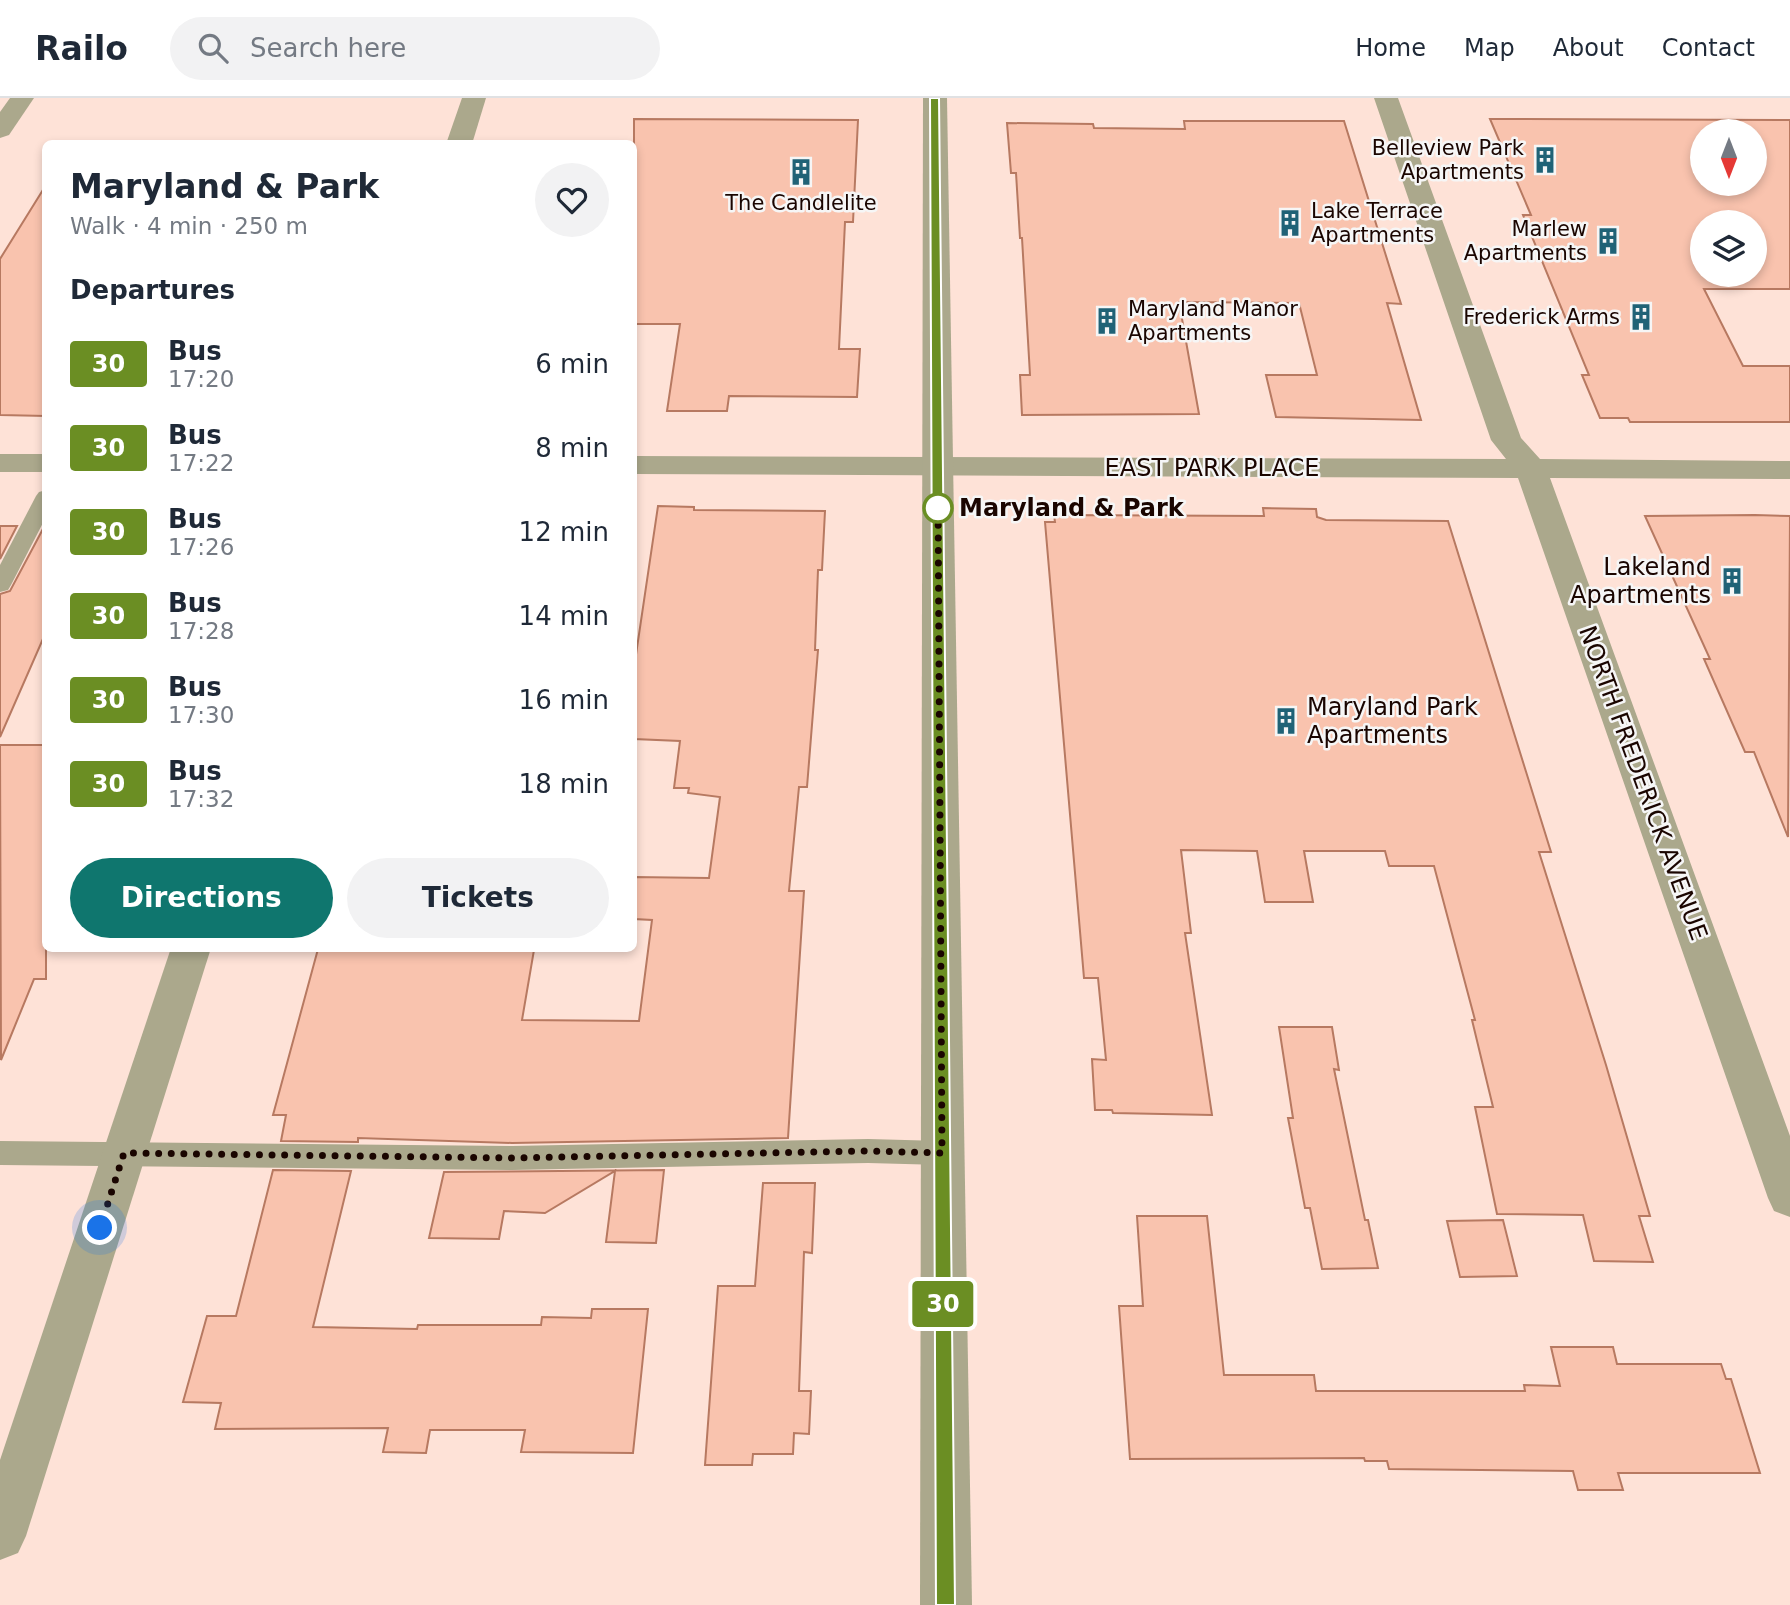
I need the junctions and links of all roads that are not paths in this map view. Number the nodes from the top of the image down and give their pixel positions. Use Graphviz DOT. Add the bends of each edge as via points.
graph roads {
  1 [pos="22,98"];
  2 [pos="474,98"];
  3 [pos="934,98"];
  4 [pos="1386,98"];
  5 [pos="0,130"];
  6 [pos="460,140"];
  7 [pos="0,463"];
  8 [pos="42,463"];
  9 [pos="637,465"];
  10 [pos="938,467"];
  11 [pos="1530,468"];
  12 [pos="1790,470"];
  13 [pos="42,504"];
  14 [pos="0,585"];
  15 [pos="190,952"];
  16 [pos="0,1153"];
  17 [pos="124,1153"];
  18 [pos="942,1153"];
  19 [pos="1790,1198"];
  20 [pos="0,1536"];
  21 [pos="946,1605"];
  1 -- 5 [label="street"];
  2 -- 6 [label="street"];
  3 -- 10 [label="street"];
  4 -- 11 [label="street, NORTH FREDERICK AVENUE" via="1506,439"];
  7 -- 8 [label="street"];
  9 -- 10 [label="street, EAST PARK PLACE"];
  10 -- 11 [label="street, EAST PARK PLACE"];
  10 -- 18 [label="street"];
  11 -- 12 [label="street, EAST PARK PLACE"];
  11 -- 19 [label="street, NORTH FREDERICK AVENUE"];
  13 -- 14 [label="lane"];
  15 -- 17 [label="street"];
  16 -- 17 [label="lane"];
  17 -- 18 [label="lane" via="512,1158"];
  17 -- 20 [label="street"];
  18 -- 21 [label="street"];
}
